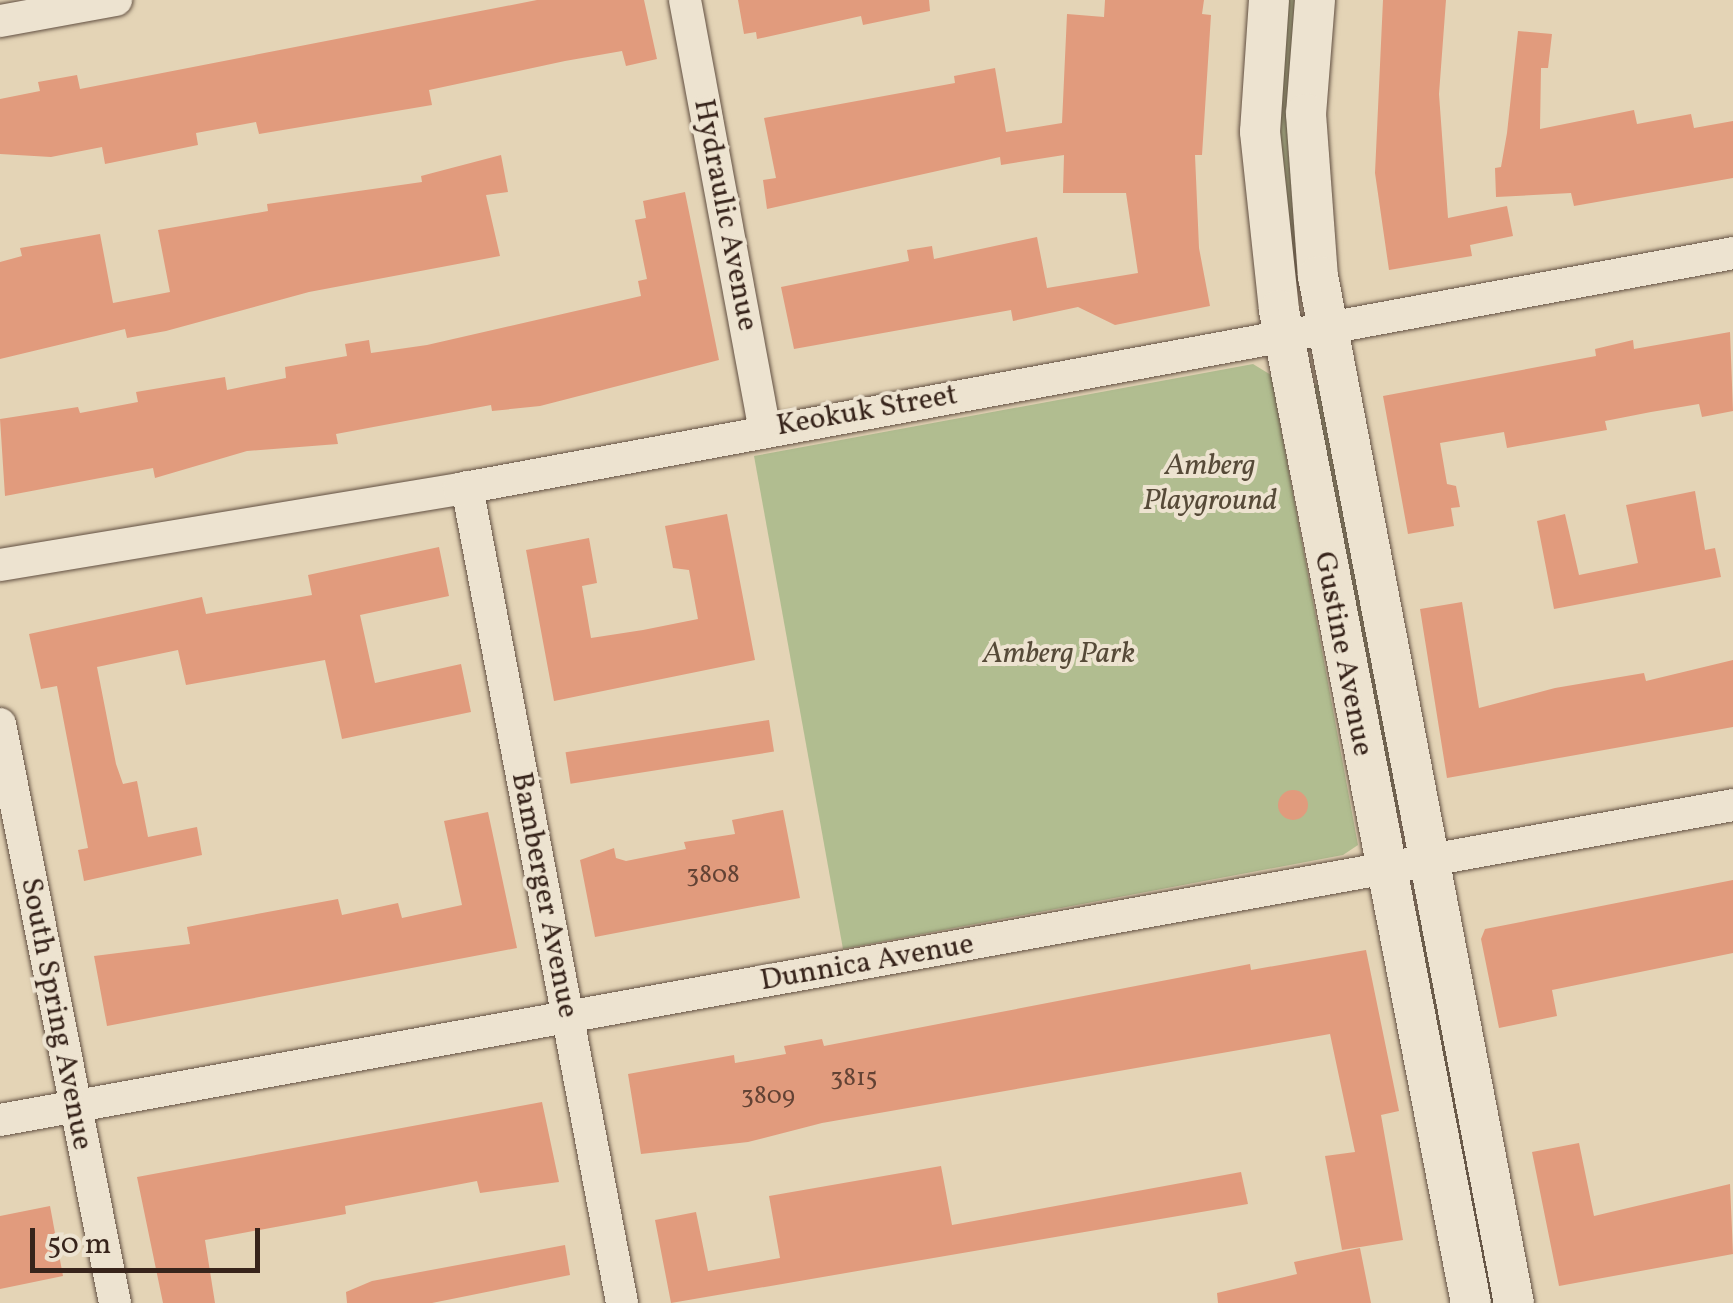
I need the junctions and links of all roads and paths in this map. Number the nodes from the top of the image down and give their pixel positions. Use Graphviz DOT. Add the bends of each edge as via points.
graph roads {
  1 [pos="116,0"];
  2 [pos="685,0"];
  3 [pos="1269,0"];
  4 [pos="1315,0"];
  5 [pos="0,21"];
  6 [pos="1733,252"];
  7 [pos="1327,329"];
  8 [pos="1284,337"];
  9 [pos="765,430"];
  10 [pos="468,487"];
  11 [pos="0,565"];
  12 [pos="0,724"];
  13 [pos="1733,805"];
  14 [pos="1430,861"];
  15 [pos="1384,870"];
  16 [pos="567,1017"];
  17 [pos="73,1107"];
  18 [pos="0,1120"];
  19 [pos="115,1303"];
  20 [pos="622,1303"];
  21 [pos="1471,1303"];
  22 [pos="1514,1303"];
  1 -- 5 [label="street"];
  2 -- 9 [label="street, Hydraulic Avenue"];
  3 -- 8 [label="street, Gustine Avenue" via="1260,132"];
  4 -- 7 [label="street, Gustine Avenue" via="1306,114 1308,205"];
  6 -- 7 [label="street, Keokuk Street"];
  7 -- 8 [label="street, Keokuk Street"];
  7 -- 14 [label="street, Gustine Avenue"];
  8 -- 9 [label="street, Keokuk Street"];
  8 -- 15 [label="street, Gustine Avenue"];
  9 -- 10 [label="street, Keokuk Street"];
  10 -- 11 [label="street, Keokuk Street"];
  10 -- 16 [label="street, Bamberger Avenue"];
  12 -- 17 [label="street, South Spring Avenue"];
  13 -- 14 [label="street, Dunnica Avenue"];
  14 -- 15 [label="street, Dunnica Avenue"];
  14 -- 22 [label="street, Gustine Avenue"];
  15 -- 16 [label="street, Dunnica Avenue"];
  15 -- 21 [label="street, Gustine Avenue"];
  16 -- 17 [label="street, Dunnica Avenue"];
  16 -- 20 [label="street, Bamberger Avenue"];
  17 -- 18 [label="street, Dunnica Avenue"];
  17 -- 19 [label="street, South Spring Avenue"];
}
